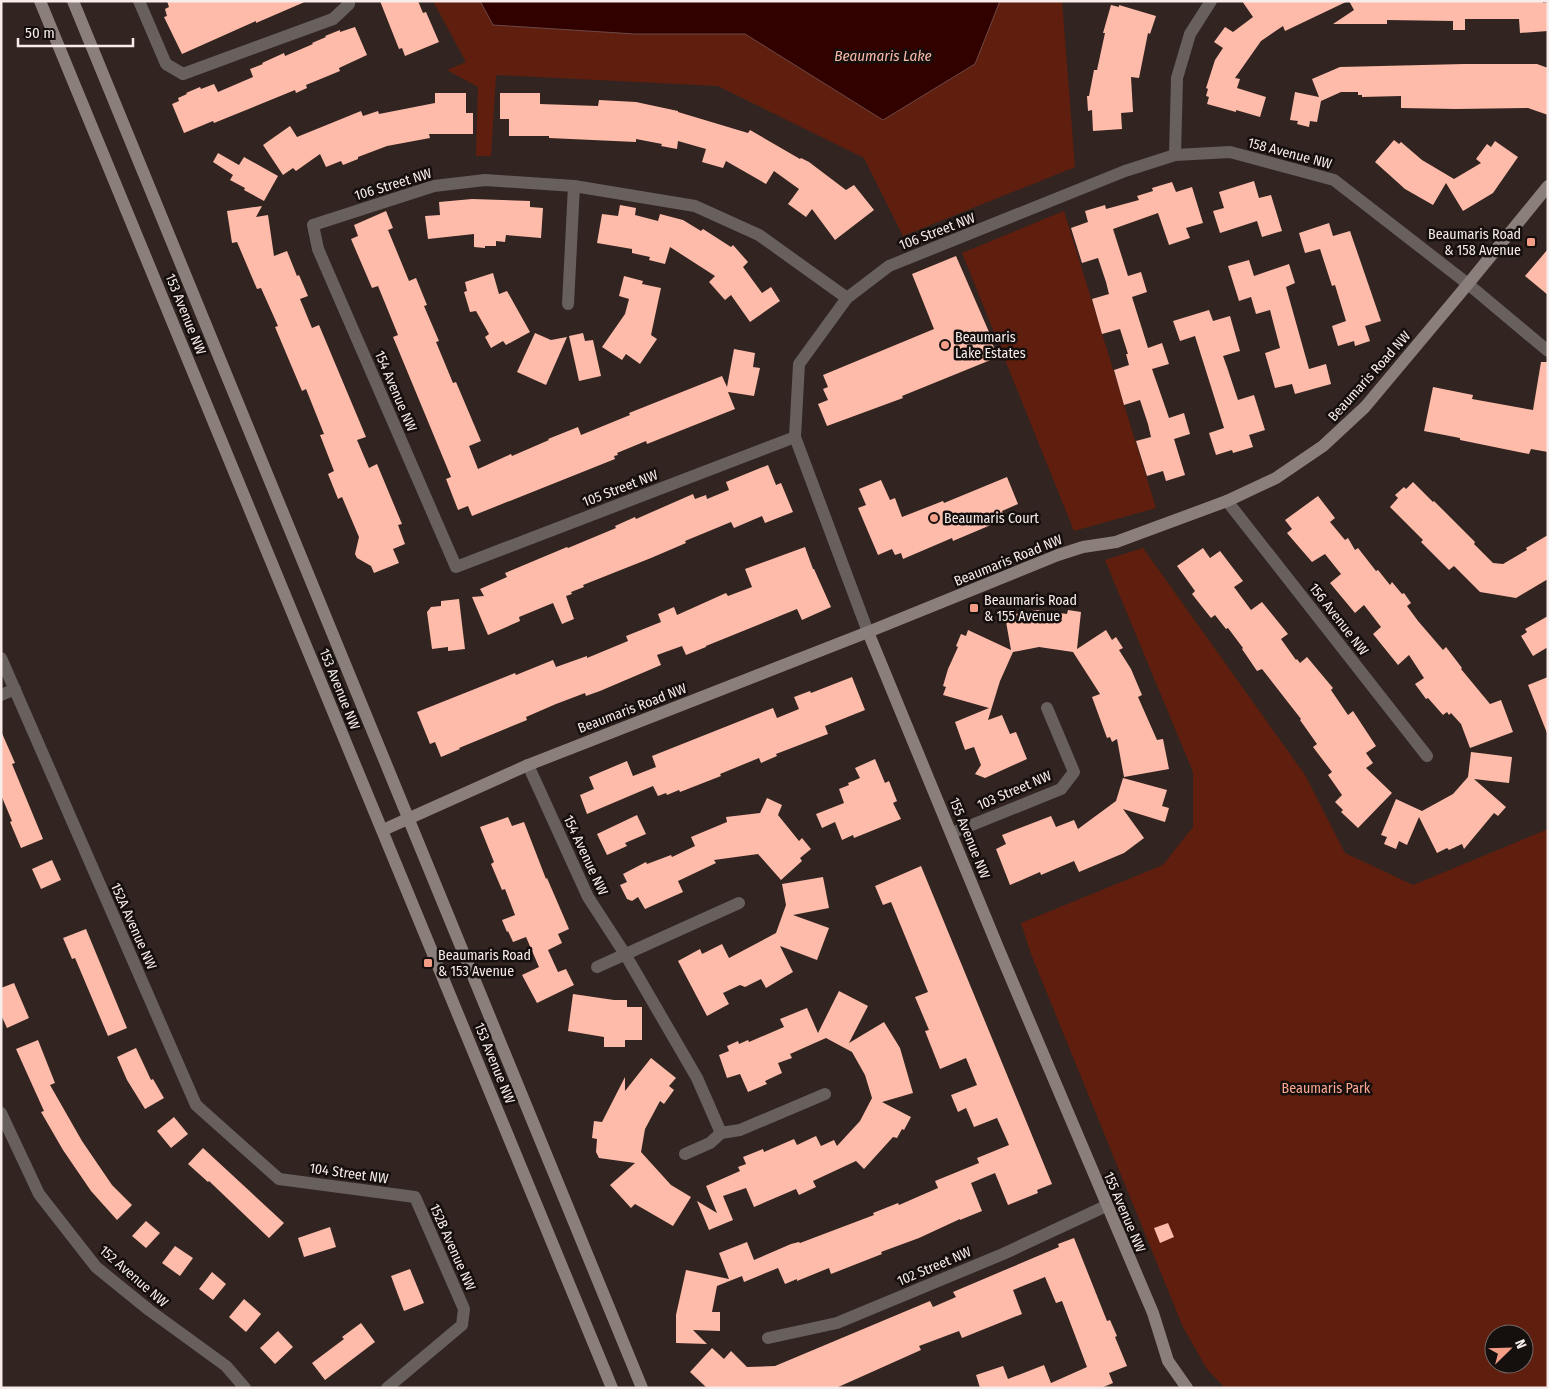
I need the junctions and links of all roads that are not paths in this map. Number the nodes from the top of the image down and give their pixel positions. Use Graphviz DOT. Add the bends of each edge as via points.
graph roads {
  1 [pos="40,1"];
  2 [pos="73,1"];
  3 [pos="139,1"];
  4 [pos="348,1"];
  5 [pos="1211,1"];
  6 [pos="1175,155"];
  7 [pos="574,186"];
  8 [pos="1548,186"];
  9 [pos="313,225"];
  10 [pos="1468,284"];
  11 [pos="848,298"];
  12 [pos="568,304"];
  13 [pos="1548,351"];
  14 [pos="795,437"];
  15 [pos="1228,501"];
  16 [pos="456,567"];
  17 [pos="868,632"];
  18 [pos="1,658"];
  19 [pos="15,689"];
  20 [pos="1,695"];
  21 [pos="1047,708"];
  22 [pos="1427,756"];
  23 [pos="528,765"];
  24 [pos="410,819"];
  25 [pos="383,830"];
  26 [pos="952,833"];
  27 [pos="739,903"];
  28 [pos="625,954"];
  29 [pos="597,967"];
  30 [pos="825,1094"];
  31 [pos="1,1113"];
  32 [pos="720,1133"];
  33 [pos="685,1154"];
  34 [pos="279,1179"];
  35 [pos="414,1197"];
  36 [pos="1106,1206"];
  37 [pos="768,1338"];
  38 [pos="245,1388"];
  39 [pos="387,1388"];
  40 [pos="612,1388"];
  41 [pos="642,1388"];
  42 [pos="1187,1388"];
  1 -- 25 [label="main road, 153 Avenue NW"];
  2 -- 24 [label="main road, 153 Avenue NW"];
  3 -- 4 [label="street" via="166,64 183,74 333,19 349,4"];
  5 -- 6 [label="street" via="1190,34 1177,78"];
  6 -- 10 [label="street, 158 Avenue NW" via="1230,152 1334,180"];
  6 -- 11 [label="street, 106 Street NW" via="1116,175 888,266"];
  7 -- 9 [label="street, 106 Street NW" via="485,180 434,186"];
  7 -- 11 [label="street, 106 Street NW" via="695,206 759,235"];
  7 -- 12 [label="street"];
  8 -- 10 [label="main road, Beaumaris Road NW"];
  9 -- 16 [label="street, 154 Avenue NW" via="318,249"];
  10 -- 13 [label="street, 158 Avenue NW"];
  10 -- 15 [label="main road, Beaumaris Road NW" via="1365,407 1344,427 1300,463"];
  11 -- 14 [label="street, 155 Avenue NW" via="799,364"];
  14 -- 16 [label="street, 105 Street NW"];
  14 -- 17 [label="street, 155 Avenue NW"];
  15 -- 17 [label="main road, Beaumaris Road NW" via="1116,542 1058,555"];
  15 -- 22 [label="street, 156 Avenue NW"];
  17 -- 23 [label="main road, Beaumaris Road NW"];
  17 -- 26 [label="main road, 155 Avenue NW"];
  18 -- 19 [label="street, 152A Avenue NW"];
  19 -- 20 [label="street"];
  19 -- 34 [label="street, 152A Avenue NW" via="196,1105"];
  21 -- 26 [label="street, 103 Street NW" via="1074,772 1061,788"];
  23 -- 24 [label="main road, Beaumaris Road NW"];
  23 -- 28 [label="street, 154 Avenue NW" via="588,897"];
  24 -- 25 [label="main road, Beaumaris Road NW"];
  24 -- 41 [label="main road, 153 Avenue NW"];
  25 -- 40 [label="main road, 153 Avenue NW"];
  26 -- 36 [label="main road, 155 Avenue NW"];
  27 -- 28 [label="street"];
  28 -- 29 [label="street"];
  28 -- 32 [label="street, 154 Avenue NW" via="697,1078"];
  30 -- 32 [label="street" via="740,1130"];
  31 -- 38 [label="street, 152 Avenue NW" via="39,1194 96,1267 226,1366"];
  32 -- 33 [label="street" via="710,1143"];
  34 -- 35 [label="street, 104 Street NW"];
  35 -- 39 [label="street, 152B Avenue NW" via="464,1309 462,1325"];
  36 -- 37 [label="street, 102 Street NW" via="1003,1254 837,1323"];
  36 -- 42 [label="main road, 155 Avenue NW" via="1153,1313 1168,1360"];
}
